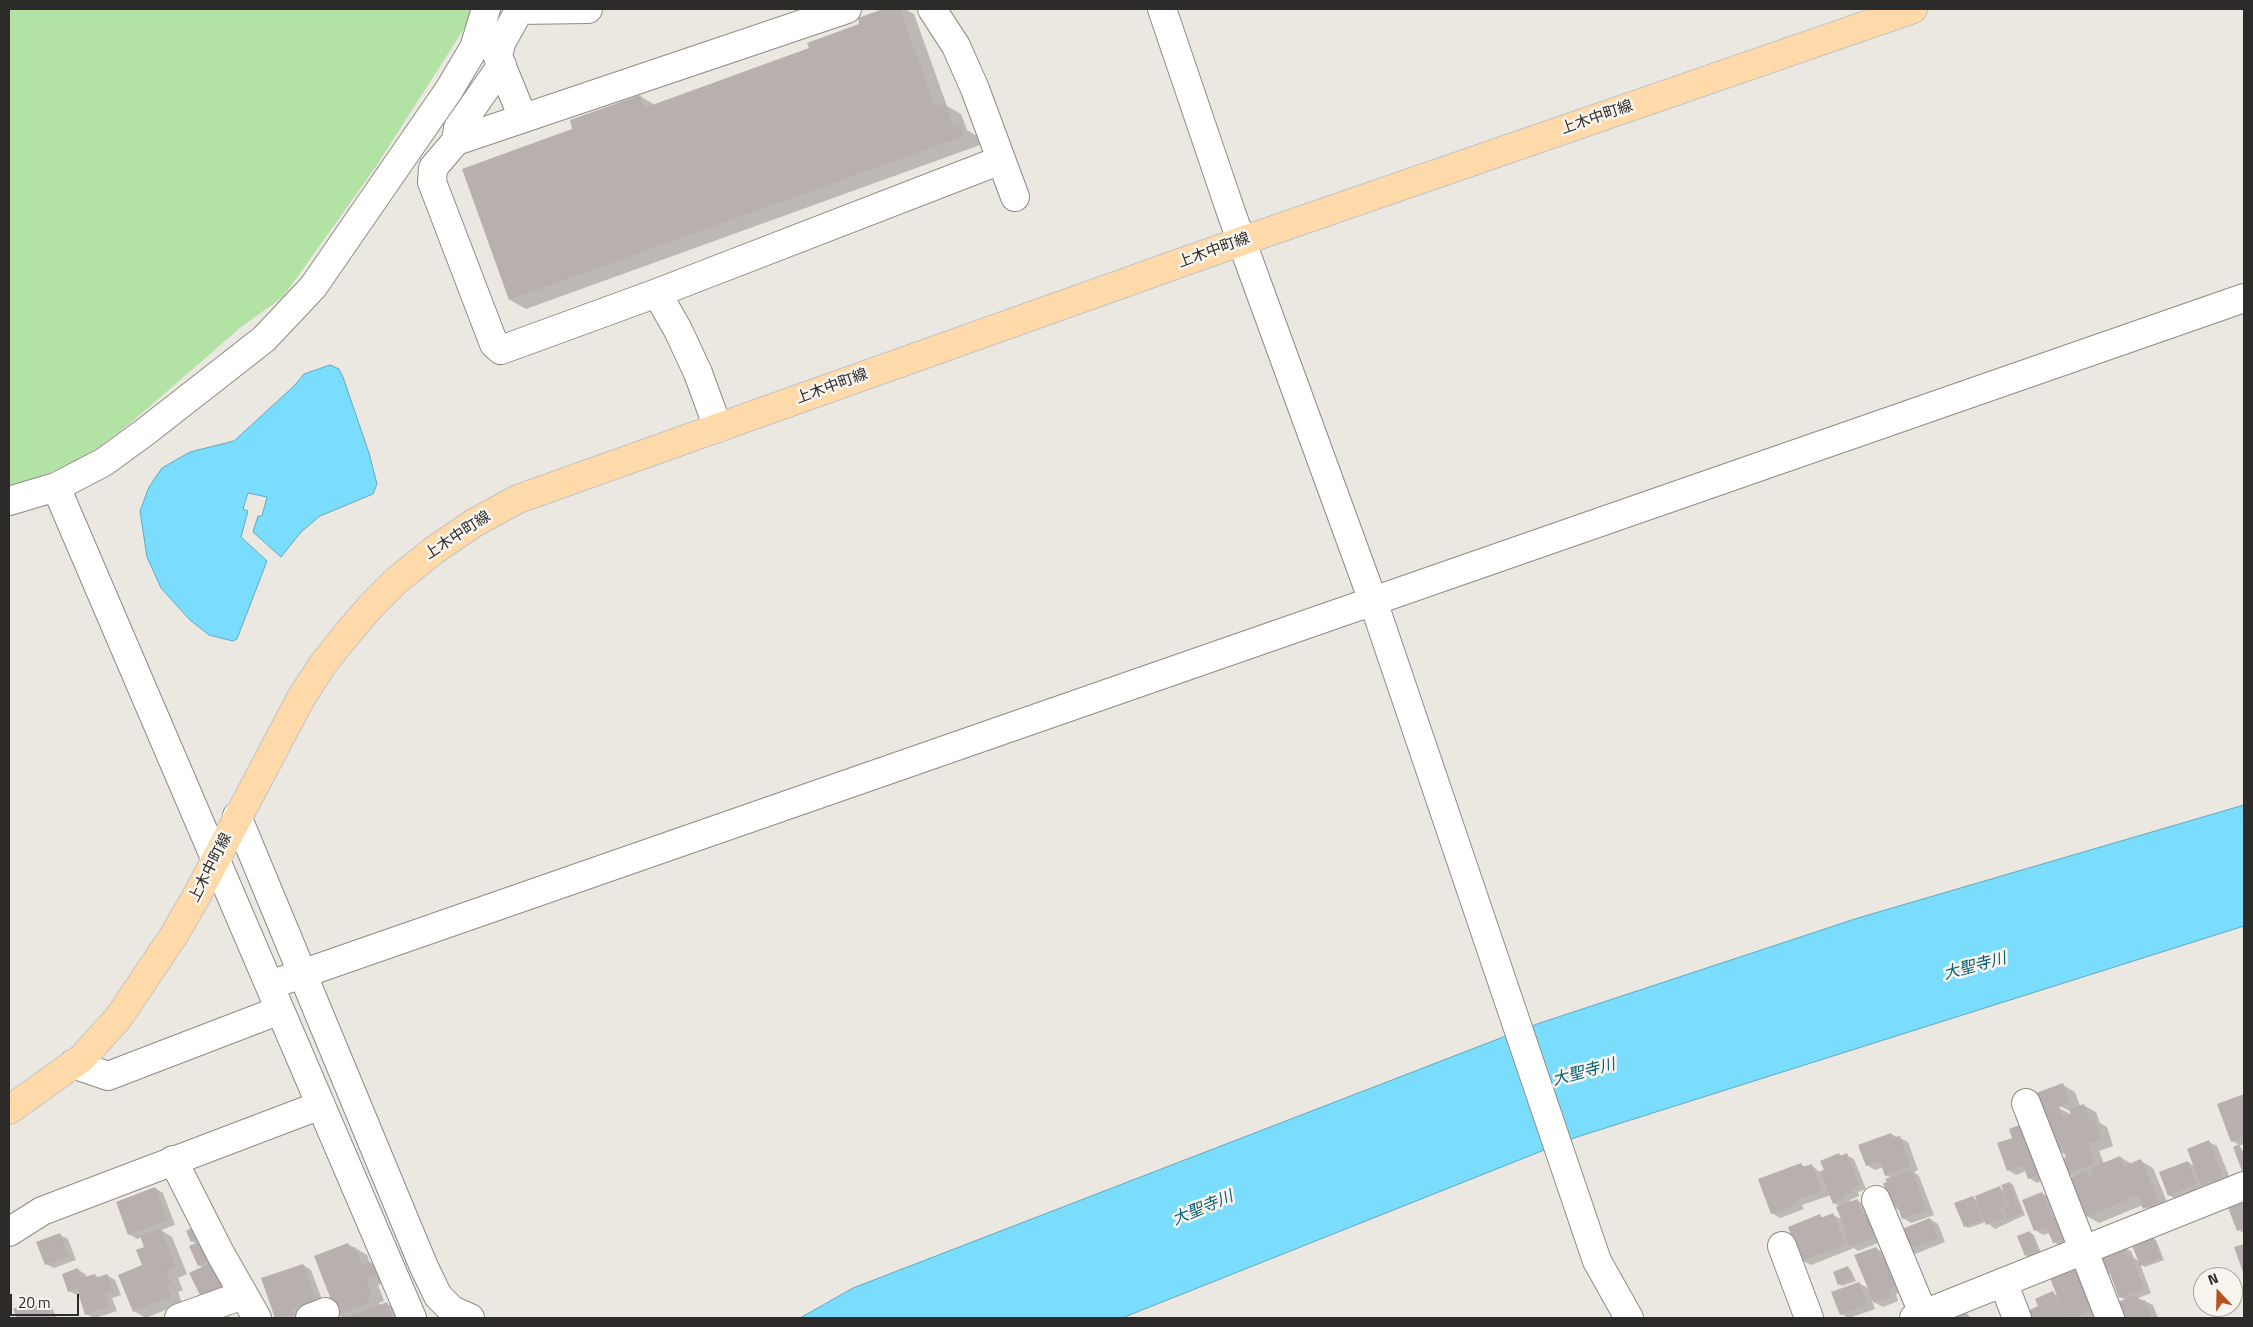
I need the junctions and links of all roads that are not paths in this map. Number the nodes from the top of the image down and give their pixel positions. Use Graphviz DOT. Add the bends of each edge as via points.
graph roads {
  1 [pos="486,9"];
  2 [pos="588,9"];
  3 [pos="847,9"];
  4 [pos="932,9"];
  5 [pos="1162,9"];
  6 [pos="1913,9"];
  7 [pos="519,10"];
  8 [pos="787,18"];
  9 [pos="502,65"];
  10 [pos="523,118"];
  11 [pos="456,141"];
  12 [pos="1001,160"];
  13 [pos="1015,197"];
  14 [pos="1242,241"];
  15 [pos="657,293"];
  16 [pos="2244,298"];
  17 [pos="718,428"];
  18 [pos="56,487"];
  19 [pos="9,501"];
  20 [pos="1373,601"];
  21 [pos="238,816"];
  22 [pos="216,861"];
  23 [pos="305,973"];
  24 [pos="270,986"];
  25 [pos="280,1010"];
  26 [pos="74,1064"];
  27 [pos="2026,1103"];
  28 [pos="321,1105"];
  29 [pos="9,1110"];
  30 [pos="173,1160"];
  31 [pos="2244,1186"];
  32 [pos="1876,1200"];
  33 [pos="9,1232"];
  34 [pos="1782,1246"];
  35 [pos="2083,1250"];
  36 [pos="2003,1282"];
  37 [pos="243,1295"];
  38 [pos="1921,1317"];
  39 [pos="179,1318"];
  40 [pos="257,1318"];
  41 [pos="412,1318"];
  42 [pos="470,1318"];
  43 [pos="1629,1318"];
  44 [pos="1809,1318"];
  45 [pos="2017,1318"];
  46 [pos="2110,1318"];
  1 -- 18 [label="street" via="474,48 449,90 313,286 264,338 145,432 104,462"];
  2 -- 7 [label="street"];
  3 -- 8 [label="street"];
  4 -- 12 [label="street" via="956,46"];
  5 -- 14 [label="street"];
  6 -- 14 [label="main road, 上木中町線"];
  7 -- 9 [label="street" via="501,43 498,57"];
  8 -- 10 [label="street"];
  9 -- 10 [label="street"];
  9 -- 11 [label="street" via="458,128"];
  10 -- 11 [label="street"];
  11 -- 15 [label="street" via="433,168 432,182 494,344 500,350"];
  12 -- 13 [label="street"];
  12 -- 15 [label="street"];
  14 -- 17 [label="main road, 上木中町線"];
  14 -- 20 [label="street"];
  15 -- 17 [label="street" via="698,373"];
  16 -- 20 [label="street"];
  17 -- 21 [label="main road, 上木中町線" via="518,500 474,523 426,556 371,606 323,664 301,698"];
  18 -- 19 [label="street"];
  18 -- 22 [label="street"];
  20 -- 23 [label="street"];
  20 -- 43 [label="street" via="1597,1261"];
  21 -- 22 [label="main road, 上木中町線"];
  21 -- 23 [label="street"];
  22 -- 24 [label="street"];
  22 -- 26 [label="main road, 上木中町線" via="174,935 119,1017"];
  23 -- 24 [label="street"];
  23 -- 42 [label="street" via="424,1267 438,1296 452,1310"];
  24 -- 25 [label="street"];
  25 -- 26 [label="street" via="108,1076"];
  25 -- 28 [label="street"];
  26 -- 29 [label="main road, 上木中町線"];
  27 -- 35 [label="street"];
  28 -- 30 [label="street"];
  28 -- 41 [label="street"];
  30 -- 33 [label="street" via="42,1211"];
  30 -- 37 [label="street"];
  31 -- 35 [label="street"];
  32 -- 38 [label="street"];
  34 -- 44 [label="street"];
  35 -- 36 [label="street"];
  35 -- 46 [label="street"];
  36 -- 38 [label="street"];
  36 -- 45 [label="street"];
  37 -- 39 [label="street"];
  37 -- 40 [label="street"];
}
